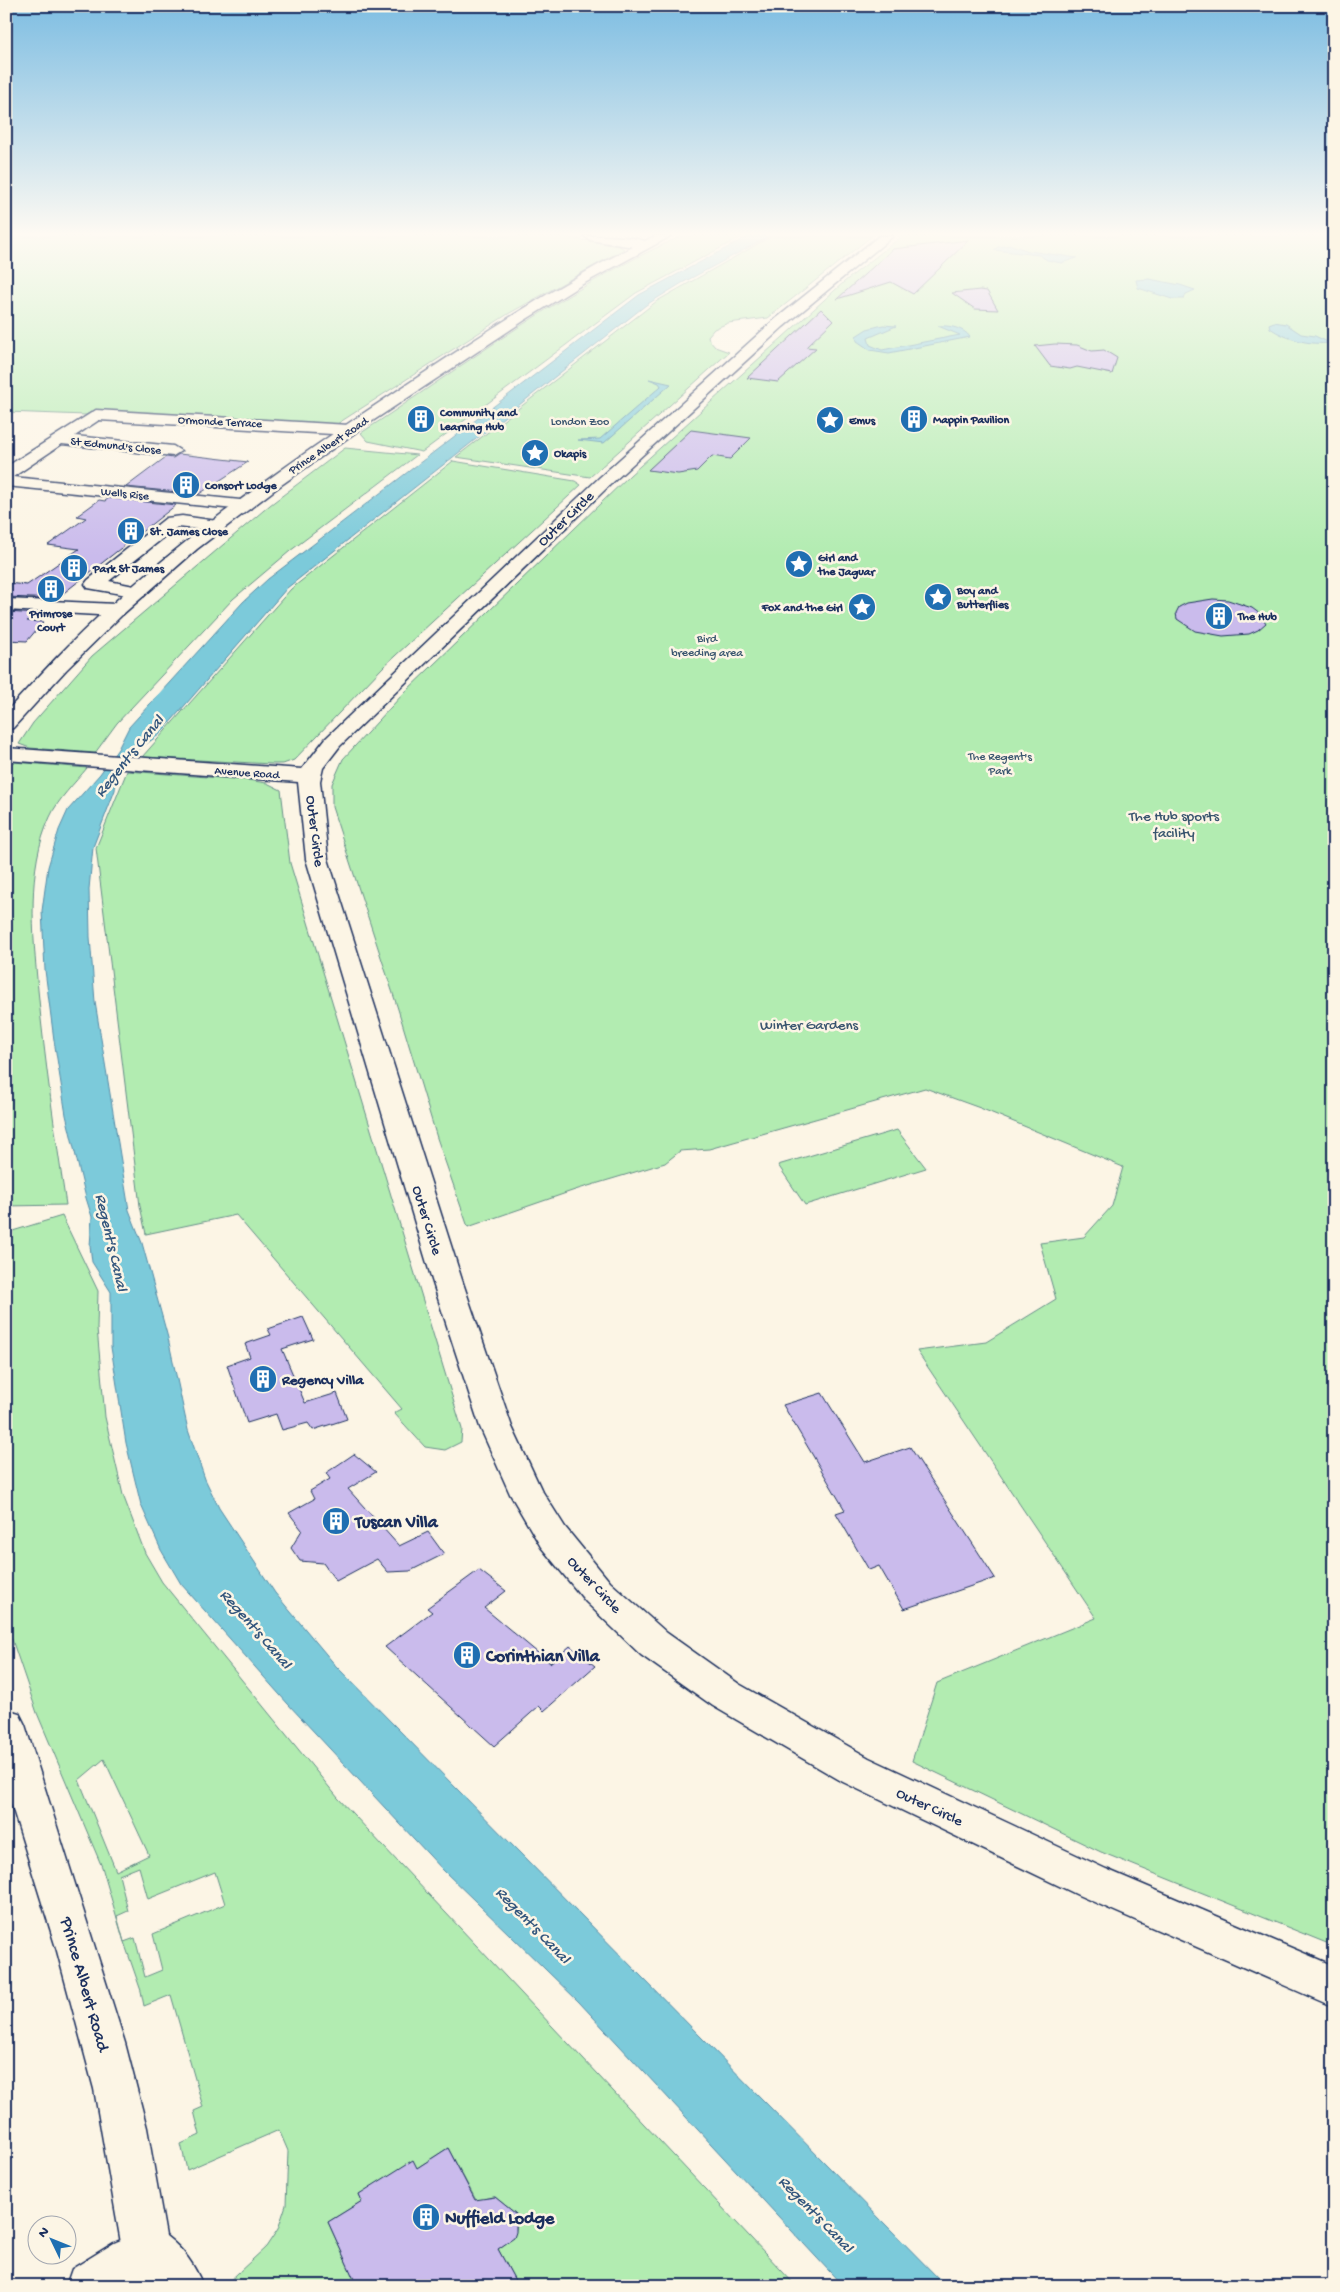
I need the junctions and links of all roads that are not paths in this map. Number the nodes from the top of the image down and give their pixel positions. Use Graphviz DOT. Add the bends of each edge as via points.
graph roads {
  1 [pos="481,343"];
  2 [pos="757,343"];
  3 [pos="348,430"];
  4 [pos="60,439"];
  5 [pos="173,451"];
  6 [pos="6,474"];
  7 [pos="6,481"];
  8 [pos="244,505"];
  9 [pos="218,526"];
  10 [pos="138,592"];
  11 [pos="6,604"];
  12 [pos="116,610"];
  13 [pos="6,724"];
  14 [pos="6,754"];
  15 [pos="310,776"];
  16 [pos="6,1725"];
  17 [pos="1334,1987"];
  18 [pos="145,2249"];
  19 [pos="89,2286"];
  20 [pos="119,2286"];
  21 [pos="180,2286"];
  1 -- 3 [label="street, Prince Albert Road"];
  2 -- 15 [label="street, Outer Circle" via="602,484 352,721 320,756"];
  3 -- 4 [label="street, Ormonde Terrace" via="96,415"];
  3 -- 8 [label="street, Prince Albert Road"];
  4 -- 5 [label="street, St Edmund's Close"];
  4 -- 6 [label="street"];
  7 -- 8 [label="street, Wells Rise"];
  8 -- 9 [label="street, Prince Albert Road"];
  9 -- 10 [label="street, Prince Albert Road"];
  9 -- 10 [label="street" via="172,522 94,584"];
  10 -- 12 [label="street, Prince Albert Road"];
  11 -- 12 [label="street"];
  12 -- 13 [label="street, Prince Albert Road"];
  14 -- 15 [label="street, Avenue Road"];
  15 -- 17 [label="street, Outer Circle" via="317,859 447,1280 496,1427 527,1494 553,1537 598,1592 654,1644 726,1695 856,1770 1100,1886"];
  16 -- 18 [label="street, Prince Albert Road" via="75,1940 111,2072"];
  18 -- 19 [label="street"];
  18 -- 20 [label="street"];
  18 -- 21 [label="street" via="167,2266"];
}
